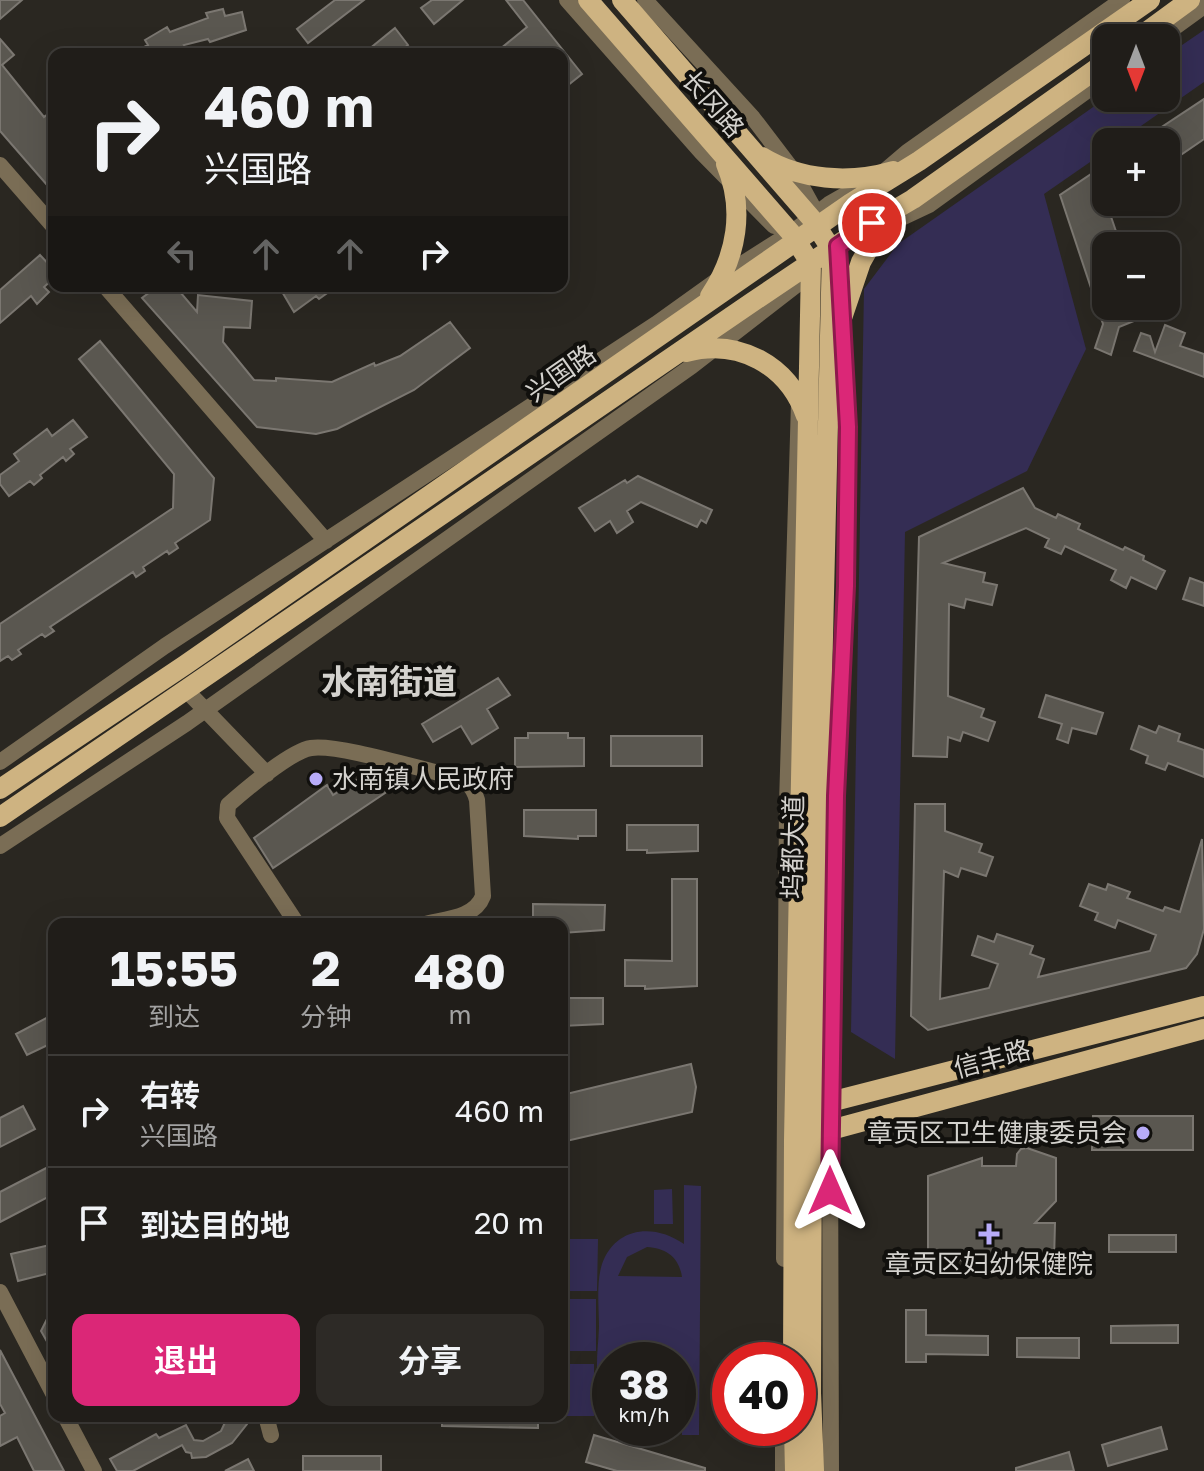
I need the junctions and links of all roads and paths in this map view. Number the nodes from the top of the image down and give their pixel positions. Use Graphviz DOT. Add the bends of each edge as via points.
graph roads {
  1 [pos="567,0"];
  2 [pos="588,0"];
  3 [pos="622,0"];
  4 [pos="645,0"];
  5 [pos="1122,0"];
  6 [pos="1150,0"];
  7 [pos="1190,2"];
  8 [pos="1204,6"];
  9 [pos="1158,24"];
  10 [pos="1179,24"];
  11 [pos="1092,72"];
  12 [pos="1092,87"];
  13 [pos="751,151"];
  14 [pos="721,153"];
  15 [pos="919,161"];
  16 [pos="0,165"];
  17 [pos="792,169"];
  18 [pos="880,175"];
  19 [pos="734,187"];
  20 [pos="913,199"];
  21 [pos="48,220"];
  22 [pos="817,221"];
  23 [pos="878,229"];
  24 [pos="791,240"];
  25 [pos="835,252"];
  26 [pos="808,271"];
  27 [pos="723,276"];
  28 [pos="110,292"];
  29 [pos="700,308"];
  30 [pos="842,314"];
  31 [pos="715,347"];
  32 [pos="675,356"];
  33 [pos="799,398"];
  34 [pos="830,403"];
  35 [pos="809,429"];
  36 [pos="326,541"];
  37 [pos="186,690"];
  38 [pos="205,710"];
  39 [pos="0,762"];
  40 [pos="267,774"];
  41 [pos="0,789"];
  42 [pos="0,817"];
  43 [pos="0,846"];
  44 [pos="293,918"];
  45 [pos="448,918"];
  46 [pos="1204,1006"];
  47 [pos="1204,1029"];
  48 [pos="812,1109"];
  49 [pos="812,1134"];
  50 [pos="0,1292"];
  51 [pos="783,1342"];
  52 [pos="795,1342"];
  53 [pos="48,1384"];
  54 [pos="68,1422"];
  55 [pos="268,1422"];
  56 [pos="271,1435"];
  57 [pos="783,1446"];
  58 [pos="794,1446"];
  59 [pos="94,1471"];
  60 [pos="783,1471"];
  61 [pos="795,1471"];
  62 [pos="814,1471"];
  63 [pos="831,1471"];
  1 -- 19 [label="street"];
  2 -- 14 [label="main road, 长冈路"];
  3 -- 13 [label="main road, 长冈路"];
  4 -- 17 [label="street" via="753,118"];
  5 -- 18 [label="street"];
  6 -- 15 [label="main road, 兴国路"];
  7 -- 9 [label="main road"];
  8 -- 10 [label="street"];
  11 -- 20 [label="main road, 兴国路"];
  12 -- 23 [label="street" via="929,205"];
  13 -- 17 [label="main road"];
  13 -- 22 [label="main road, 长冈路"];
  14 -- 19 [label="main road"];
  14 -- 24 [label="main road, 长冈路"];
  15 -- 18 [label="main road"];
  15 -- 22 [label="main road, 兴国路"];
  16 -- 21 [label="street"];
  17 -- 18 [label="main road" via="831,179"];
  17 -- 22 [label="street"];
  18 -- 22 [label="street"];
  19 -- 24 [label="street"];
  19 -- 27 [label="main road" via="736,233"];
  20 -- 23 [label="main road"];
  20 -- 25 [label="main road, 兴国路"];
  22 -- 24 [label="main road, 兴国路"];
  22 -- 25 [label="main road"];
  23 -- 25 [label="street"];
  23 -- 30 [label="main road"];
  24 -- 26 [label="main road"];
  24 -- 27 [label="street"];
  24 -- 29 [label="main road, 兴国路"];
  25 -- 26 [label="main road, 兴国路"];
  25 -- 30 [label="street"];
  25 -- 34 [label="main road, 坞都大道"];
  26 -- 31 [label="street"];
  26 -- 32 [label="main road, 兴国路"];
  26 -- 33 [label="street"];
  26 -- 35 [label="main road, 坞都大道"];
  27 -- 29 [label="main road"];
  27 -- 36 [label="street"];
  28 -- 36 [label="street"];
  29 -- 41 [label="main road, 兴国路"];
  30 -- 34 [label="main road"];
  30 -- 48 [label="street" via="846,586"];
  31 -- 32 [label="main road"];
  31 -- 33 [label="main road" via="764,361"];
  31 -- 38 [label="street"];
  32 -- 37 [label="main road, 兴国路"];
  33 -- 35 [label="main road"];
  33 -- 51 [label="street" via="787,804"];
  34 -- 48 [label="main road, 坞都大道"];
  35 -- 48 [label="main road, 坞都大道"];
  36 -- 39 [label="street"];
  37 -- 38 [label="street"];
  37 -- 42 [label="main road, 兴国路"];
  38 -- 40 [label="street"];
  38 -- 43 [label="street"];
  40 -- 44 [label="street" via="228,805 227,818"];
  40 -- 45 [label="street" via="309,748 331,749 455,777 474,787 483,896 480,906"];
  46 -- 48 [label="main road, 信丰路"];
  47 -- 49 [label="main road, 信丰路"];
  48 -- 49 [label="main road, 坞都大道"];
  48 -- 49 [label="street"];
  49 -- 52 [label="main road, 坞都大道"];
  49 -- 62 [label="main road, 坞都大道"];
  49 -- 63 [label="street"];
  50 -- 53 [label="street"];
  54 -- 59 [label="street"];
  55 -- 56 [label="street"];
  57 -- 60 [label="street"];
  58 -- 61 [label="main road"];
}
